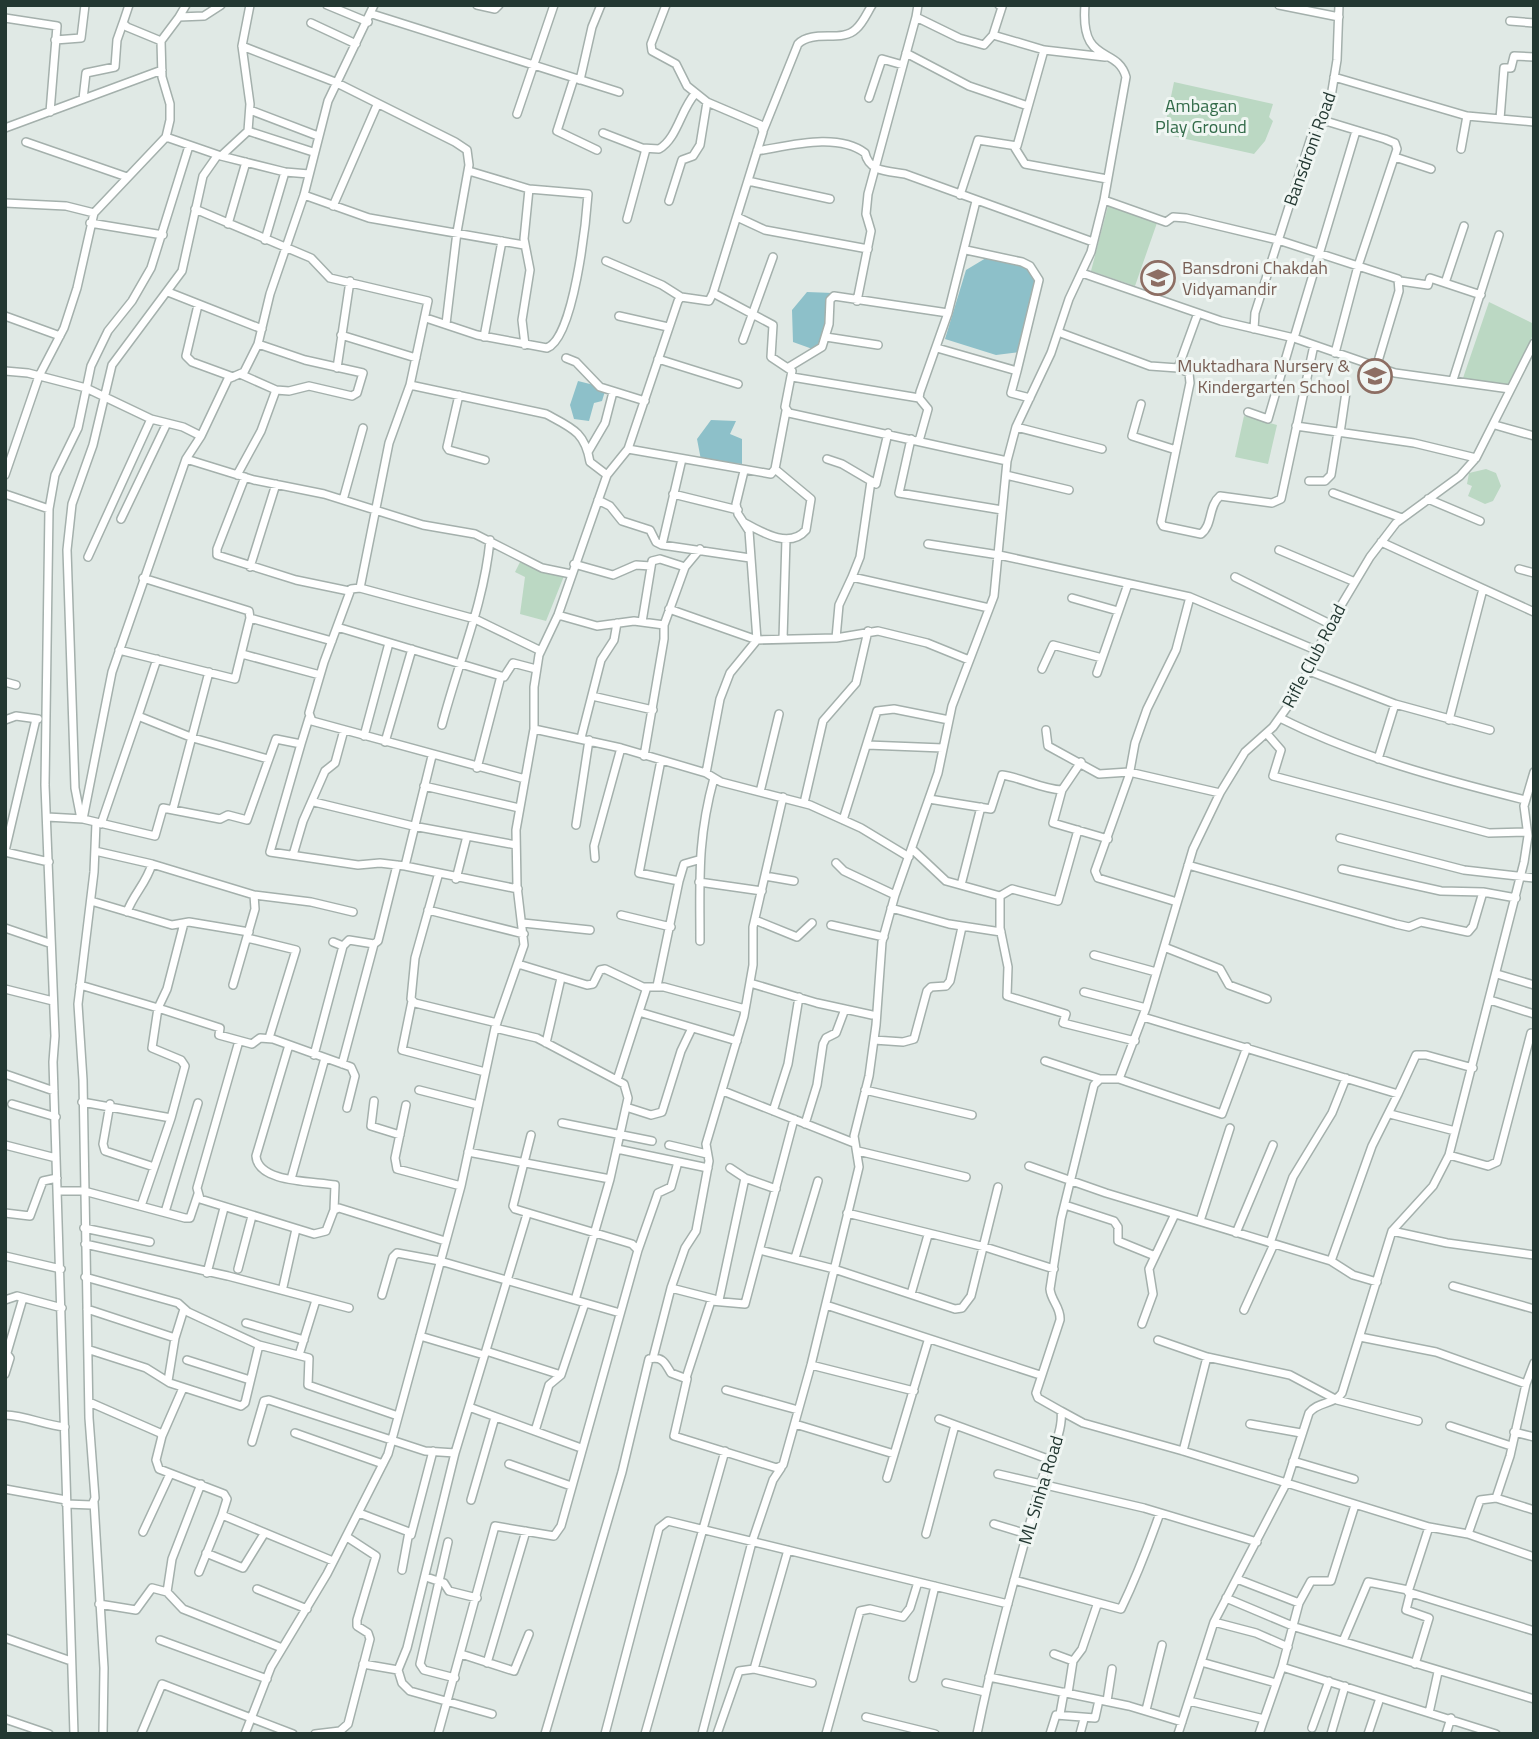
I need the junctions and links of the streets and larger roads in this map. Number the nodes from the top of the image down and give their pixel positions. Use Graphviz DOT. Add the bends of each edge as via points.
graph roads {
  1 [pos="85,5"];
  2 [pos="128,5"];
  3 [pos="186,5"];
  4 [pos="206,5"];
  5 [pos="221,5"];
  6 [pos="250,5"];
  7 [pos="327,5"];
  8 [pos="477,5"];
  9 [pos="499,5"];
  10 [pos="554,5"];
  11 [pos="601,5"];
  12 [pos="666,5"];
  13 [pos="872,5"];
  14 [pos="918,5"];
  15 [pos="999,5"];
  16 [pos="1085,5"];
  17 [pos="1279,5"];
  18 [pos="1339,5"];
  19 [pos="373,10"];
  20 [pos="204,16"];
  21 [pos="180,17"];
  22 [pos="916,17"];
  23 [pos="1339,17"];
  24 [pos="5,19"];
  25 [pos="1510,21"];
  26 [pos="368,22"];
  27 [pos="124,23"];
  28 [pos="311,23"];
  29 [pos="1534,23"];
  30 [pos="993,35"];
  31 [pos="55,40"];
  32 [pos="161,41"];
  33 [pos="356,44"];
  34 [pos="242,46"];
  35 [pos="1044,50"];
  36 [pos="906,53"];
  37 [pos="1534,57"];
  38 [pos="1108,58"];
  39 [pos="533,65"];
  40 [pos="903,65"];
  41 [pos="162,73"];
  42 [pos="1334,77"];
  43 [pos="577,79"];
  44 [pos="335,82"];
  45 [pos="619,92"];
  46 [pos="695,94"];
  47 [pos="869,98"];
  48 [pos="83,99"];
  49 [pos="707,102"];
  50 [pos="377,105"];
  51 [pos="1028,106"];
  52 [pos="250,110"];
  53 [pos="50,112"];
  54 [pos="517,114"];
  55 [pos="1467,116"];
  56 [pos="1319,119"];
  57 [pos="1500,119"];
  58 [pos="1534,122"];
  59 [pos="5,128"];
  60 [pos="248,131"];
  61 [pos="1356,131"];
  62 [pos="763,132"];
  63 [pos="603,133"];
  64 [pos="318,136"];
  65 [pos="166,137"];
  66 [pos="26,142"];
  67 [pos="191,147"];
  68 [pos="1015,148"];
  69 [pos="646,149"];
  70 [pos="1461,149"];
  71 [pos="597,150"];
  72 [pos="757,151"];
  73 [pos="313,152"];
  74 [pos="217,155"];
  75 [pos="1395,157"];
  76 [pos="246,162"];
  77 [pos="874,168"];
  78 [pos="1431,169"];
  79 [pos="468,170"];
  80 [pos="285,172"];
  81 [pos="309,174"];
  82 [pos="127,177"];
  83 [pos="1107,179"];
  84 [pos="748,181"];
  85 [pos="528,188"];
  86 [pos="304,195"];
  87 [pos="960,195"];
  88 [pos="830,199"];
  89 [pos="1104,200"];
  90 [pos="669,201"];
  91 [pos="976,201"];
  92 [pos="5,203"];
  93 [pos="333,206"];
  94 [pos="195,209"];
  95 [pos="94,213"];
  96 [pos="737,217"];
  97 [pos="627,219"];
  98 [pos="90,223"];
  99 [pos="228,225"];
  100 [pos="1464,226"];
  101 [pos="457,232"];
  102 [pos="163,235"];
  103 [pos="1499,236"];
  104 [pos="265,240"];
  105 [pos="502,240"];
  106 [pos="1278,240"];
  107 [pos="1093,242"];
  108 [pos="524,245"];
  109 [pos="286,249"];
  110 [pos="867,249"];
  111 [pos="966,250"];
  112 [pos="1320,254"];
  113 [pos="773,257"];
  114 [pos="606,261"];
  115 [pos="1358,266"];
  116 [pos="1082,273"];
  117 [pos="350,281"];
  118 [pos="1400,281"];
  119 [pos="1445,283"];
  120 [pos="168,292"];
  121 [pos="713,293"];
  122 [pos="1481,295"];
  123 [pos="681,297"];
  124 [pos="857,301"];
  125 [pos="198,305"];
  126 [pos="948,313"];
  127 [pos="1198,313"];
  128 [pos="752,314"];
  129 [pos="5,316"];
  130 [pos="619,316"];
  131 [pos="426,318"];
  132 [pos="446,324"];
  133 [pos="668,327"];
  134 [pos="262,329"];
  135 [pos="1254,329"];
  136 [pos="1058,332"];
  137 [pos="341,335"];
  138 [pos="60,336"];
  139 [pos="484,337"];
  140 [pos="826,337"];
  141 [pos="1293,338"];
  142 [pos="743,340"];
  143 [pos="1534,343"];
  144 [pos="258,344"];
  145 [pos="525,345"];
  146 [pos="878,345"];
  147 [pos="1314,345"];
  148 [pos="937,348"];
  149 [pos="1335,353"];
  150 [pos="416,358"];
  151 [pos="566,358"];
  152 [pos="658,359"];
  153 [pos="789,367"];
  154 [pos="337,368"];
  155 [pos="1376,368"];
  156 [pos="1178,369"];
  157 [pos="5,371"];
  158 [pos="1017,371"];
  159 [pos="236,375"];
  160 [pos="39,376"];
  161 [pos="792,377"];
  162 [pos="1453,380"];
  163 [pos="410,384"];
  164 [pos="738,384"];
  165 [pos="88,389"];
  166 [pos="1510,389"];
  167 [pos="276,390"];
  168 [pos="613,392"];
  169 [pos="1346,392"];
  170 [pos="459,395"];
  171 [pos="104,396"];
  172 [pos="919,398"];
  173 [pos="1030,398"];
  174 [pos="645,401"];
  175 [pos="1141,404"];
  176 [pos="786,411"];
  177 [pos="1248,412"];
  178 [pos="151,419"];
  179 [pos="167,423"];
  180 [pos="1494,425"];
  181 [pos="1296,426"];
  182 [pos="1016,427"];
  183 [pos="363,428"];
  184 [pos="1339,432"];
  185 [pos="888,433"];
  186 [pos="201,436"];
  187 [pos="1534,436"];
  188 [pos="915,440"];
  189 [pos="5,442"];
  190 [pos="14,446"];
  191 [pos="628,449"];
  192 [pos="1102,449"];
  193 [pos="1176,450"];
  194 [pos="588,452"];
  195 [pos="1476,458"];
  196 [pos="186,459"];
  197 [pos="682,459"];
  198 [pos="827,459"];
  199 [pos="485,460"];
  200 [pos="1007,461"];
  201 [pos="775,469"];
  202 [pos="744,471"];
  203 [pos="5,475"];
  204 [pos="607,475"];
  205 [pos="1006,475"];
  206 [pos="241,476"];
  207 [pos="871,481"];
  208 [pos="1309,481"];
  209 [pos="276,484"];
  210 [pos="1069,490"];
  211 [pos="1333,493"];
  212 [pos="5,494"];
  213 [pos="673,494"];
  214 [pos="1427,499"];
  215 [pos="343,500"];
  216 [pos="598,500"];
  217 [pos="49,509"];
  218 [pos="375,510"];
  219 [pos="738,510"];
  220 [pos="1002,510"];
  221 [pos="1402,518"];
  222 [pos="121,519"];
  223 [pos="1480,521"];
  224 [pos="746,523"];
  225 [pos="786,539"];
  226 [pos="489,540"];
  227 [pos="1381,542"];
  228 [pos="928,544"];
  229 [pos="662,545"];
  230 [pos="700,549"];
  231 [pos="1279,550"];
  232 [pos="999,555"];
  233 [pos="88,557"];
  234 [pos="750,558"];
  235 [pos="574,565"];
  236 [pos="651,566"];
  237 [pos="250,567"];
  238 [pos="685,567"];
  239 [pos="1519,569"];
  240 [pos="1534,573"];
  241 [pos="571,574"];
  242 [pos="852,577"];
  243 [pos="1235,577"];
  244 [pos="143,578"];
  245 [pos="1355,582"];
  246 [pos="1128,584"];
  247 [pos="360,588"];
  248 [pos="1483,589"];
  249 [pos="349,591"];
  250 [pos="1190,597"];
  251 [pos="1072,598"];
  252 [pos="669,608"];
  253 [pos="989,608"];
  254 [pos="1118,611"];
  255 [pos="1534,612"];
  256 [pos="558,615"];
  257 [pos="250,618"];
  258 [pos="475,620"];
  259 [pos="642,622"];
  260 [pos="617,623"];
  261 [pos="1330,624"];
  262 [pos="664,625"];
  263 [pos="337,627"];
  264 [pos="868,631"];
  265 [pos="836,638"];
  266 [pos="757,639"];
  267 [pos="783,639"];
  268 [pos="332,641"];
  269 [pos="389,643"];
  270 [pos="412,649"];
  271 [pos="119,650"];
  272 [pos="1318,650"];
  273 [pos="541,651"];
  274 [pos="242,654"];
  275 [pos="1102,658"];
  276 [pos="157,659"];
  277 [pos="969,660"];
  278 [pos="458,663"];
  279 [pos="536,669"];
  280 [pos="1042,669"];
  281 [pos="1309,671"];
  282 [pos="209,672"];
  283 [pos="1097,673"];
  284 [pos="320,675"];
  285 [pos="501,676"];
  286 [pos="5,682"];
  287 [pos="16,685"];
  288 [pos="592,696"];
  289 [pos="1395,704"];
  290 [pos="653,710"];
  291 [pos="779,714"];
  292 [pos="138,716"];
  293 [pos="309,718"];
  294 [pos="1280,718"];
  295 [pos="36,719"];
  296 [pos="5,720"];
  297 [pos="46,720"];
  298 [pos="949,720"];
  299 [pos="1449,720"];
  300 [pos="442,725"];
  301 [pos="534,729"];
  302 [pos="344,730"];
  303 [pos="1046,730"];
  304 [pos="1490,730"];
  305 [pos="1267,734"];
  306 [pos="364,736"];
  307 [pos="193,737"];
  308 [pos="585,739"];
  309 [pos="385,742"];
  310 [pos="301,744"];
  311 [pos="867,745"];
  312 [pos="621,748"];
  313 [pos="943,748"];
  314 [pos="432,756"];
  315 [pos="644,756"];
  316 [pos="268,759"];
  317 [pos="1378,759"];
  318 [pos="661,760"];
  319 [pos="1081,762"];
  320 [pos="477,768"];
  321 [pos="1129,772"];
  322 [pos="706,773"];
  323 [pos="1533,776"];
  324 [pos="714,778"];
  325 [pos="524,779"];
  326 [pos="424,786"];
  327 [pos="1062,790"];
  328 [pos="761,792"];
  329 [pos="1220,793"];
  330 [pos="783,797"];
  331 [pos="929,799"];
  332 [pos="1525,800"];
  333 [pos="314,802"];
  334 [pos="804,803"];
  335 [pos="981,807"];
  336 [pos="519,808"];
  337 [pos="173,809"];
  338 [pos="47,817"];
  339 [pos="79,819"];
  340 [pos="843,820"];
  341 [pos="98,824"];
  342 [pos="576,825"];
  343 [pos="413,826"];
  344 [pos="1078,830"];
  345 [pos="1527,832"];
  346 [pos="467,836"];
  347 [pos="1340,838"];
  348 [pos="1108,839"];
  349 [pos="516,845"];
  350 [pos="95,850"];
  351 [pos="5,851"];
  352 [pos="910,853"];
  353 [pos="293,855"];
  354 [pos="595,858"];
  355 [pos="698,860"];
  356 [pos="49,862"];
  357 [pos="836,863"];
  358 [pos="152,864"];
  359 [pos="1188,865"];
  360 [pos="401,866"];
  361 [pos="1342,869"];
  362 [pos="438,876"];
  363 [pos="765,876"];
  364 [pos="1521,876"];
  365 [pos="1534,878"];
  366 [pos="456,879"];
  367 [pos="679,881"];
  368 [pos="794,881"];
  369 [pos="699,882"];
  370 [pos="961,885"];
  371 [pos="517,889"];
  372 [pos="762,891"];
  373 [pos="1483,892"];
  374 [pos="254,895"];
  375 [pos="895,895"];
  376 [pos="1000,897"];
  377 [pos="1516,898"];
  378 [pos="91,901"];
  379 [pos="1177,902"];
  380 [pos="891,908"];
  381 [pos="428,910"];
  382 [pos="127,912"];
  383 [pos="353,912"];
  384 [pos="621,915"];
  385 [pos="755,920"];
  386 [pos="184,922"];
  387 [pos="523,922"];
  388 [pos="812,922"];
  389 [pos="831,925"];
  390 [pos="671,927"];
  391 [pos="962,927"];
  392 [pos="5,929"];
  393 [pos="590,930"];
  394 [pos="1001,932"];
  395 [pos="524,934"];
  396 [pos="248,935"];
  397 [pos="884,937"];
  398 [pos="333,942"];
  399 [pos="700,942"];
  400 [pos="49,943"];
  401 [pos="374,944"];
  402 [pos="343,946"];
  403 [pos="1164,947"];
  404 [pos="1094,955"];
  405 [pos="518,964"];
  406 [pos="1156,972"];
  407 [pos="1497,974"];
  408 [pos="561,978"];
  409 [pos="750,983"];
  410 [pos="80,985"];
  411 [pos="233,985"];
  412 [pos="1534,985"];
  413 [pos="657,986"];
  414 [pos="647,987"];
  415 [pos="5,989"];
  416 [pos="1084,992"];
  417 [pos="799,997"];
  418 [pos="1267,999"];
  419 [pos="1490,1000"];
  420 [pos="53,1001"];
  421 [pos="412,1001"];
  422 [pos="158,1008"];
  423 [pos="1146,1008"];
  424 [pos="746,1009"];
  425 [pos="845,1009"];
  426 [pos="639,1012"];
  427 [pos="872,1014"];
  428 [pos="1534,1014"];
  429 [pos="1143,1017"];
  430 [pos="1534,1024"];
  431 [pos="496,1025"];
  432 [pos="692,1028"];
  433 [pos="1532,1033"];
  434 [pos="269,1038"];
  435 [pos="874,1040"];
  436 [pos="239,1041"];
  437 [pos="737,1041"];
  438 [pos="1135,1041"];
  439 [pos="546,1043"];
  440 [pos="289,1045"];
  441 [pos="1247,1047"];
  442 [pos="314,1055"];
  443 [pos="325,1058"];
  444 [pos="1045,1061"];
  445 [pos="342,1064"];
  446 [pos="1473,1068"];
  447 [pos="485,1072"];
  448 [pos="5,1074"];
  449 [pos="1346,1077"];
  450 [pos="1100,1079"];
  451 [pos="1119,1079"];
  452 [pos="617,1080"];
  453 [pos="419,1090"];
  454 [pos="864,1090"];
  455 [pos="54,1091"];
  456 [pos="723,1091"];
  457 [pos="1398,1094"];
  458 [pos="82,1101"];
  459 [pos="374,1101"];
  460 [pos="12,1104"];
  461 [pos="110,1104"];
  462 [pos="198,1104"];
  463 [pos="407,1105"];
  464 [pos="478,1105"];
  465 [pos="626,1107"];
  466 [pos="347,1108"];
  467 [pos="773,1111"];
  468 [pos="1390,1114"];
  469 [pos="972,1115"];
  470 [pos="56,1117"];
  471 [pos="171,1118"];
  472 [pos="794,1119"];
  473 [pos="562,1123"];
  474 [pos="805,1124"];
  475 [pos="1230,1128"];
  476 [pos="1455,1131"];
  477 [pos="620,1133"];
  478 [pos="400,1135"];
  479 [pos="531,1135"];
  480 [pos="652,1141"];
  481 [pos="5,1145"];
  482 [pos="669,1145"];
  483 [pos="1273,1145"];
  484 [pos="856,1147"];
  485 [pos="617,1149"];
  486 [pos="468,1152"];
  487 [pos="707,1154"];
  488 [pos="1449,1155"];
  489 [pos="56,1158"];
  490 [pos="678,1162"];
  491 [pos="525,1164"];
  492 [pos="1029,1166"];
  493 [pos="153,1167"];
  494 [pos="708,1168"];
  495 [pos="730,1168"];
  496 [pos="967,1177"];
  497 [pos="57,1178"];
  498 [pos="746,1178"];
  499 [pos="290,1179"];
  500 [pos="610,1179"];
  501 [pos="1071,1179"];
  502 [pos="818,1181"];
  503 [pos="461,1186"];
  504 [pos="998,1187"];
  505 [pos="776,1189"];
  506 [pos="62,1191"];
  507 [pos="83,1191"];
  508 [pos="198,1194"];
  509 [pos="1065,1205"];
  510 [pos="141,1206"];
  511 [pos="224,1208"];
  512 [pos="334,1210"];
  513 [pos="165,1212"];
  514 [pos="5,1213"];
  515 [pos="847,1213"];
  516 [pos="527,1214"];
  517 [pos="1175,1214"];
  518 [pos="252,1216"];
  519 [pos="1200,1221"];
  520 [pos="84,1228"];
  521 [pos="296,1230"];
  522 [pos="1392,1231"];
  523 [pos="595,1233"];
  524 [pos="1236,1233"];
  525 [pos="928,1235"];
  526 [pos="446,1241"];
  527 [pos="150,1242"];
  528 [pos="1272,1243"];
  529 [pos="85,1244"];
  530 [pos="985,1247"];
  531 [pos="638,1250"];
  532 [pos="760,1250"];
  533 [pos="5,1255"];
  534 [pos="1534,1255"];
  535 [pos="1155,1256"];
  536 [pos="795,1258"];
  537 [pos="440,1261"];
  538 [pos="1331,1261"];
  539 [pos="61,1269"];
  540 [pos="238,1269"];
  541 [pos="834,1269"];
  542 [pos="1054,1269"];
  543 [pos="207,1273"];
  544 [pos="85,1277"];
  545 [pos="506,1280"];
  546 [pos="1377,1282"];
  547 [pos="1453,1286"];
  548 [pos="283,1287"];
  549 [pos="671,1288"];
  550 [pos="911,1294"];
  551 [pos="382,1295"];
  552 [pos="23,1297"];
  553 [pos="716,1299"];
  554 [pos="5,1300"];
  555 [pos="316,1300"];
  556 [pos="575,1300"];
  557 [pos="585,1303"];
  558 [pos="825,1305"];
  559 [pos="62,1308"];
  560 [pos="349,1308"];
  561 [pos="87,1309"];
  562 [pos="184,1309"];
  563 [pos="1534,1309"];
  564 [pos="1244,1310"];
  565 [pos="620,1313"];
  566 [pos="246,1323"];
  567 [pos="1142,1324"];
  568 [pos="5,1336"];
  569 [pos="420,1336"];
  570 [pos="1360,1337"];
  571 [pos="14,1338"];
  572 [pos="175,1338"];
  573 [pos="304,1340"];
  574 [pos="1158,1340"];
  575 [pos="928,1341"];
  576 [pos="259,1345"];
  577 [pos="90,1350"];
  578 [pos="485,1353"];
  579 [pos="6,1354"];
  580 [pos="299,1355"];
  581 [pos="1207,1357"];
  582 [pos="653,1358"];
  583 [pos="187,1360"];
  584 [pos="1534,1363"];
  585 [pos="811,1365"];
  586 [pos="5,1374"];
  587 [pos="561,1375"];
  588 [pos="1040,1375"];
  589 [pos="686,1378"];
  590 [pos="250,1380"];
  591 [pos="168,1381"];
  592 [pos="1526,1384"];
  593 [pos="183,1388"];
  594 [pos="726,1390"];
  595 [pos="914,1391"];
  596 [pos="1337,1400"];
  597 [pos="89,1402"];
  598 [pos="469,1407"];
  599 [pos="798,1410"];
  600 [pos="1061,1411"];
  601 [pos="5,1415"];
  602 [pos="398,1416"];
  603 [pos="495,1417"];
  604 [pos="939,1419"];
  605 [pos="1418,1421"];
  606 [pos="794,1424"];
  607 [pos="1250,1424"];
  608 [pos="955,1425"];
  609 [pos="1450,1426"];
  610 [pos="65,1427"];
  611 [pos="535,1431"];
  612 [pos="1514,1432"];
  613 [pos="295,1433"];
  614 [pos="1301,1433"];
  615 [pos="162,1436"];
  616 [pos="1534,1437"];
  617 [pos="392,1440"];
  618 [pos="252,1441"];
  619 [pos="1511,1446"];
  620 [pos="581,1448"];
  621 [pos="433,1451"];
  622 [pos="725,1451"];
  623 [pos="1183,1451"];
  624 [pos="455,1452"];
  625 [pos="894,1454"];
  626 [pos="1048,1459"];
  627 [pos="1293,1461"];
  628 [pos="383,1464"];
  629 [pos="509,1464"];
  630 [pos="780,1468"];
  631 [pos="170,1474"];
  632 [pos="999,1474"];
  633 [pos="887,1478"];
  634 [pos="1354,1479"];
  635 [pos="1286,1483"];
  636 [pos="201,1484"];
  637 [pos="1041,1485"];
  638 [pos="571,1486"];
  639 [pos="5,1489"];
  640 [pos="1496,1498"];
  641 [pos="471,1500"];
  642 [pos="66,1502"];
  643 [pos="93,1504"];
  644 [pos="1355,1504"];
  645 [pos="1534,1510"];
  646 [pos="359,1513"];
  647 [pos="1160,1513"];
  648 [pos="222,1515"];
  649 [pos="994,1524"];
  650 [pos="1429,1527"];
  651 [pos="702,1528"];
  652 [pos="526,1531"];
  653 [pos="143,1532"];
  654 [pos="264,1534"];
  655 [pos="926,1534"];
  656 [pos="1027,1534"];
  657 [pos="1468,1534"];
  658 [pos="411,1536"];
  659 [pos="347,1537"];
  660 [pos="448,1542"];
  661 [pos="752,1542"];
  662 [pos="1257,1542"];
  663 [pos="788,1550"];
  664 [pos="206,1553"];
  665 [pos="1534,1557"];
  666 [pos="333,1561"];
  667 [pos="402,1570"];
  668 [pos="199,1572"];
  669 [pos="426,1577"];
  670 [pos="1237,1579"];
  671 [pos="1014,1580"];
  672 [pos="439,1581"];
  673 [pos="918,1582"];
  674 [pos="935,1586"];
  675 [pos="257,1589"];
  676 [pos="167,1592"];
  677 [pos="1409,1592"];
  678 [pos="477,1598"];
  679 [pos="1226,1598"];
  680 [pos="1300,1603"];
  681 [pos="99,1604"];
  682 [pos="1008,1604"];
  683 [pos="1097,1605"];
  684 [pos="307,1609"];
  685 [pos="1214,1622"];
  686 [pos="1295,1627"];
  687 [pos="1533,1628"];
  688 [pos="529,1634"];
  689 [pos="5,1638"];
  690 [pos="160,1640"];
  691 [pos="1343,1641"];
  692 [pos="1162,1645"];
  693 [pos="1288,1647"];
  694 [pos="282,1648"];
  695 [pos="461,1654"];
  696 [pos="1054,1654"];
  697 [pos="71,1661"];
  698 [pos="1073,1661"];
  699 [pos="1201,1662"];
  700 [pos="363,1664"];
  701 [pos="487,1664"];
  702 [pos="1415,1664"];
  703 [pos="1282,1667"];
  704 [pos="754,1669"];
  705 [pos="1112,1669"];
  706 [pos="398,1670"];
  707 [pos="1438,1672"];
  708 [pos="989,1677"];
  709 [pos="454,1678"];
  710 [pos="913,1678"];
  711 [pos="267,1679"];
  712 [pos="1329,1681"];
  713 [pos="812,1683"];
  714 [pos="1276,1683"];
  715 [pos="946,1684"];
  716 [pos="1345,1686"];
  717 [pos="985,1692"];
  718 [pos="1066,1693"];
  719 [pos="1380,1698"];
  720 [pos="1534,1699"];
  721 [pos="448,1700"];
  722 [pos="1103,1700"];
  723 [pos="1189,1701"];
  724 [pos="1146,1710"];
  725 [pos="1429,1713"];
  726 [pos="492,1714"];
  727 [pos="1060,1714"];
  728 [pos="866,1717"];
  729 [pos="251,1718"];
  730 [pos="1264,1718"];
  731 [pos="1451,1718"];
  732 [pos="5,1719"];
  733 [pos="1084,1719"];
  734 [pos="1182,1722"];
  735 [pos="1312,1728"];
  736 [pos="25,1730"];
  737 [pos="1483,1731"];
  738 [pos="718,1732"];
  739 [pos="1332,1733"];
  740 [pos="49,1734"];
  741 [pos="74,1734"];
  742 [pos="103,1734"];
  743 [pos="141,1734"];
  744 [pos="245,1734"];
  745 [pos="293,1734"];
  746 [pos="315,1734"];
  747 [pos="438,1734"];
  748 [pos="545,1734"];
  749 [pos="604,1734"];
  750 [pos="645,1734"];
  751 [pos="702,1734"];
  752 [pos="729,1734"];
  753 [pos="826,1734"];
  754 [pos="935,1734"];
  755 [pos="977,1734"];
  756 [pos="1050,1734"];
  757 [pos="1080,1734"];
  758 [pos="1178,1734"];
  759 [pos="1259,1734"];
  760 [pos="1368,1734"];
  761 [pos="1446,1734"];
  762 [pos="1496,1734"];
  1 -- 31 [label="street" via="81,37"];
  2 -- 27 [label="street"];
  3 -- 21 [label="street"];
  4 -- 20 [label="street"];
  5 -- 20 [label="street"];
  6 -- 34 [label="street"];
  7 -- 26 [label="street"];
  8 -- 9 [label="street" via="495,9"];
  10 -- 39 [label="street"];
  11 -- 43 [label="street"];
  12 -- 46 [label="street" via="651,49 676,64"];
  13 -- 62 [label="street" via="850,33 809,37 798,44"];
  14 -- 22 [label="street"];
  15 -- 30 [label="street"];
  16 -- 38 [label="street" via="1087,39"];
  17 -- 23 [label="street"];
  18 -- 23 [label="street, Bansdroni Road"];
  19 -- 26 [label="street"];
  19 -- 39 [label="street"];
  20 -- 21 [label="street"];
  21 -- 32 [label="street"];
  22 -- 30 [label="street" via="980,44 987,44"];
  22 -- 36 [label="street"];
  23 -- 42 [label="street, Bansdroni Road"];
  24 -- 31 [label="street" via="57,26"];
  25 -- 29 [label="street"];
  26 -- 33 [label="street"];
  27 -- 32 [label="street"];
  27 -- 48 [label="street" via="115,66 86,74"];
  28 -- 33 [label="street"];
  30 -- 35 [label="street"];
  31 -- 53 [label="street"];
  32 -- 41 [label="street"];
  33 -- 44 [label="street"];
  34 -- 44 [label="street"];
  34 -- 52 [label="street"];
  35 -- 38 [label="street"];
  35 -- 51 [label="street"];
  36 -- 40 [label="street"];
  36 -- 51 [label="street" via="969,86"];
  37 -- 57 [label="street" via="1514,55 1511,68 1504,68"];
  38 -- 83 [label="street" via="1122,67 1126,85"];
  39 -- 43 [label="street"];
  39 -- 54 [label="street"];
  40 -- 47 [label="street" via="882,59"];
  40 -- 77 [label="street"];
  41 -- 48 [label="street"];
  41 -- 65 [label="street" via="170,120"];
  42 -- 55 [label="street"];
  42 -- 56 [label="street, Bansdroni Road" via="1330,103"];
  43 -- 45 [label="street"];
  43 -- 71 [label="street" via="557,131"];
  44 -- 50 [label="street"];
  44 -- 64 [label="street"];
  46 -- 49 [label="street"];
  46 -- 69 [label="street" via="685,104 669,141 659,149"];
  48 -- 53 [label="street"];
  49 -- 62 [label="street" via="761,125"];
  49 -- 90 [label="street" via="700,145 693,156 682,160"];
  50 -- 79 [label="street" via="467,150"];
  50 -- 93 [label="street"];
  51 -- 68 [label="street"];
  52 -- 60 [label="street"];
  52 -- 64 [label="street"];
  53 -- 59 [label="street"];
  55 -- 57 [label="street"];
  55 -- 70 [label="street"];
  56 -- 61 [label="street"];
  56 -- 106 [label="street, Bansdroni Road"];
  57 -- 58 [label="street"];
  60 -- 73 [label="street"];
  60 -- 74 [label="street"];
  61 -- 75 [label="street" via="1395,143"];
  61 -- 112 [label="street"];
  62 -- 72 [label="street"];
  63 -- 69 [label="street"];
  64 -- 73 [label="street"];
  65 -- 67 [label="street"];
  65 -- 82 [label="street"];
  66 -- 82 [label="street"];
  67 -- 74 [label="street"];
  67 -- 102 [label="street"];
  68 -- 83 [label="street" via="1025,164"];
  68 -- 87 [label="street" via="978,140"];
  69 -- 97 [label="street"];
  72 -- 77 [label="street" via="828,142 852,145 865,153"];
  72 -- 84 [label="street"];
  73 -- 81 [label="street"];
  74 -- 76 [label="street"];
  74 -- 94 [label="street" via="203,176"];
  75 -- 78 [label="street"];
  75 -- 115 [label="street"];
  76 -- 80 [label="street"];
  76 -- 99 [label="street"];
  77 -- 87 [label="street" via="905,174"];
  77 -- 110 [label="street" via="866,214 871,225"];
  79 -- 85 [label="street"];
  79 -- 101 [label="street"];
  80 -- 81 [label="street"];
  80 -- 104 [label="street"];
  81 -- 86 [label="street"];
  82 -- 95 [label="street"];
  83 -- 89 [label="street"];
  84 -- 88 [label="street"];
  84 -- 96 [label="street"];
  85 -- 108 [label="street"];
  85 -- 145 [label="street" via="588,194 584,248 558,339 547,348"];
  86 -- 93 [label="street"];
  86 -- 109 [label="street"];
  87 -- 91 [label="street"];
  89 -- 106 [label="street" via="1164,222 1186,218"];
  89 -- 107 [label="street"];
  91 -- 107 [label="street"];
  91 -- 111 [label="street"];
  92 -- 95 [label="street" via="66,206"];
  93 -- 101 [label="street" via="369,218"];
  94 -- 99 [label="street"];
  94 -- 120 [label="street" via="185,262"];
  95 -- 98 [label="street"];
  96 -- 110 [label="street" via="765,230"];
  96 -- 121 [label="street"];
  98 -- 102 [label="street"];
  98 -- 138 [label="street" via="77,288"];
  99 -- 104 [label="street"];
  100 -- 119 [label="street"];
  101 -- 105 [label="street"];
  101 -- 132 [label="street"];
  102 -- 165 [label="street" via="152,268 100,344"];
  103 -- 122 [label="street"];
  104 -- 109 [label="street"];
  105 -- 108 [label="street"];
  105 -- 139 [label="street"];
  106 -- 112 [label="street"];
  106 -- 135 [label="street, Bansdroni Road"];
  107 -- 116 [label="street"];
  108 -- 145 [label="street" via="530,270 522,320"];
  109 -- 117 [label="street" via="316,261 324,275"];
  109 -- 134 [label="street"];
  110 -- 124 [label="street"];
  111 -- 126 [label="street"];
  111 -- 158 [label="street" via="1022,262 1039,280"];
  112 -- 115 [label="street"];
  112 -- 141 [label="street"];
  113 -- 128 [label="street"];
  114 -- 123 [label="street"];
  115 -- 118 [label="street"];
  115 -- 149 [label="street"];
  116 -- 127 [label="street"];
  116 -- 136 [label="street"];
  117 -- 131 [label="street" via="424,299 429,306"];
  117 -- 137 [label="street"];
  118 -- 119 [label="street" via="1428,285 1430,278"];
  118 -- 155 [label="street"];
  119 -- 122 [label="street"];
  120 -- 125 [label="street"];
  120 -- 171 [label="street" via="118,355"];
  121 -- 123 [label="street" via="709,301"];
  121 -- 128 [label="street"];
  122 -- 162 [label="street"];
  123 -- 133 [label="street"];
  124 -- 126 [label="street"];
  124 -- 140 [label="street" via="832,297"];
  125 -- 134 [label="street"];
  125 -- 159 [label="street" via="186,356"];
  126 -- 148 [label="street"];
  127 -- 135 [label="street"];
  127 -- 156 [label="street"];
  128 -- 142 [label="street"];
  128 -- 153 [label="street" via="773,325 771,357"];
  129 -- 138 [label="street"];
  130 -- 133 [label="street"];
  131 -- 132 [label="street"];
  131 -- 150 [label="street"];
  132 -- 139 [label="street"];
  133 -- 152 [label="street"];
  134 -- 144 [label="street"];
  135 -- 141 [label="street"];
  136 -- 156 [label="street" via="1150,366"];
  136 -- 173 [label="street"];
  137 -- 150 [label="street"];
  137 -- 154 [label="street"];
  138 -- 160 [label="street"];
  139 -- 145 [label="street"];
  140 -- 146 [label="street"];
  140 -- 153 [label="street" via="818,352"];
  141 -- 147 [label="street"];
  141 -- 177 [label="street" via="1268,419"];
  143 -- 166 [label="street, Rifle Club Road"];
  144 -- 154 [label="street"];
  144 -- 159 [label="street" via="247,366"];
  147 -- 149 [label="street"];
  147 -- 181 [label="street"];
  148 -- 158 [label="street"];
  148 -- 172 [label="street"];
  149 -- 155 [label="street"];
  150 -- 163 [label="street"];
  151 -- 168 [label="street" via="600,387"];
  152 -- 164 [label="street"];
  152 -- 174 [label="street"];
  153 -- 161 [label="street"];
  154 -- 167 [label="street" via="363,373 355,395 309,386"];
  155 -- 162 [label="street"];
  156 -- 193 [label="street" via="1189,373 1190,383"];
  157 -- 160 [label="street"];
  158 -- 173 [label="street" via="1011,393"];
  159 -- 167 [label="street"];
  159 -- 186 [label="street" via="228,379"];
  160 -- 165 [label="street"];
  160 -- 190 [label="street"];
  161 -- 172 [label="street"];
  161 -- 176 [label="street"];
  162 -- 166 [label="street"];
  163 -- 170 [label="street"];
  163 -- 218 [label="street" via="389,443"];
  165 -- 171 [label="street"];
  165 -- 217 [label="street" via="78,428 55,475"];
  166 -- 180 [label="street, Rifle Club Road"];
  167 -- 206 [label="street"];
  168 -- 174 [label="street"];
  168 -- 194 [label="street" via="605,423"];
  169 -- 184 [label="street"];
  170 -- 194 [label="street" via="546,414 580,436"];
  170 -- 199 [label="street" via="447,447"];
  171 -- 178 [label="street"];
  171 -- 339 [label="street" via="93,445 76,485 67,550"];
  172 -- 188 [label="street" via="928,414"];
  173 -- 182 [label="street"];
  174 -- 191 [label="street"];
  175 -- 193 [label="street" via="1132,436"];
  176 -- 185 [label="street"];
  176 -- 201 [label="street"];
  178 -- 179 [label="street"];
  178 -- 233 [label="street"];
  179 -- 186 [label="street"];
  179 -- 222 [label="street"];
  180 -- 187 [label="street"];
  180 -- 195 [label="street, Rifle Club Road"];
  181 -- 184 [label="street"];
  181 -- 193 [label="street" via="1279,502 1220,496 1212,504 1207,528 1201,534 1161,522"];
  182 -- 192 [label="street"];
  182 -- 200 [label="street"];
  183 -- 215 [label="street"];
  184 -- 195 [label="street"];
  184 -- 208 [label="street" via="1329,479"];
  185 -- 188 [label="street"];
  185 -- 207 [label="street" via="876,484"];
  186 -- 196 [label="street"];
  188 -- 200 [label="street"];
  188 -- 220 [label="street" via="899,493"];
  189 -- 190 [label="street"];
  190 -- 203 [label="street"];
  191 -- 197 [label="street"];
  191 -- 204 [label="street"];
  194 -- 204 [label="street" via="590,462"];
  195 -- 214 [label="street, Rifle Club Road" via="1460,476"];
  196 -- 206 [label="street"];
  196 -- 244 [label="street"];
  197 -- 202 [label="street"];
  197 -- 213 [label="street"];
  198 -- 207 [label="street"];
  200 -- 205 [label="street"];
  201 -- 202 [label="street" via="771,474"];
  201 -- 225 [label="street" via="811,499 806,530"];
  202 -- 219 [label="street"];
  204 -- 216 [label="street"];
  205 -- 210 [label="street"];
  205 -- 220 [label="street"];
  206 -- 209 [label="street"];
  206 -- 237 [label="street" via="216,549 221,558"];
  207 -- 242 [label="street" via="860,556"];
  209 -- 215 [label="street"];
  209 -- 237 [label="street"];
  211 -- 221 [label="street"];
  212 -- 217 [label="street"];
  213 -- 219 [label="street"];
  213 -- 229 [label="street"];
  214 -- 221 [label="street, Rifle Club Road"];
  214 -- 223 [label="street"];
  215 -- 218 [label="street"];
  216 -- 229 [label="street" via="622,521 650,530"];
  216 -- 235 [label="street"];
  217 -- 297 [label="street"];
  218 -- 226 [label="street"];
  218 -- 247 [label="street"];
  219 -- 224 [label="street"];
  220 -- 232 [label="street"];
  221 -- 227 [label="street, Rifle Club Road"];
  224 -- 225 [label="street" via="766,535"];
  224 -- 234 [label="street"];
  225 -- 267 [label="street"];
  226 -- 241 [label="street" via="542,568"];
  226 -- 258 [label="street" via="487,572"];
  227 -- 245 [label="street, Rifle Club Road"];
  227 -- 248 [label="street"];
  228 -- 232 [label="street"];
  229 -- 230 [label="street"];
  230 -- 234 [label="street"];
  230 -- 238 [label="street"];
  231 -- 245 [label="street"];
  232 -- 246 [label="street"];
  232 -- 253 [label="street"];
  234 -- 266 [label="street"];
  235 -- 236 [label="street" via="613,575 636,565"];
  235 -- 241 [label="street"];
  236 -- 238 [label="street" via="656,559"];
  236 -- 259 [label="street"];
  237 -- 249 [label="street"];
  238 -- 252 [label="street"];
  239 -- 240 [label="street"];
  241 -- 256 [label="street"];
  242 -- 253 [label="street"];
  242 -- 265 [label="street" via="839,605"];
  243 -- 261 [label="street"];
  244 -- 257 [label="street" via="248,611"];
  244 -- 271 [label="street"];
  245 -- 261 [label="street, Rifle Club Road"];
  246 -- 250 [label="street"];
  246 -- 254 [label="street"];
  247 -- 249 [label="street"];
  247 -- 258 [label="street"];
  248 -- 255 [label="street"];
  248 -- 299 [label="street"];
  249 -- 263 [label="street"];
  250 -- 272 [label="street"];
  250 -- 321 [label="street" via="1176,650 1147,709"];
  251 -- 254 [label="street"];
  252 -- 262 [label="street"];
  252 -- 266 [label="street"];
  253 -- 277 [label="street"];
  254 -- 275 [label="street"];
  256 -- 260 [label="street" via="597,626"];
  256 -- 273 [label="street"];
  257 -- 268 [label="street"];
  257 -- 274 [label="street"];
  258 -- 273 [label="street"];
  258 -- 278 [label="street"];
  259 -- 260 [label="street"];
  259 -- 262 [label="street"];
  260 -- 288 [label="street"];
  261 -- 272 [label="street, Rifle Club Road"];
  262 -- 290 [label="street"];
  263 -- 268 [label="street"];
  263 -- 269 [label="street"];
  264 -- 265 [label="street"];
  264 -- 277 [label="street" via="890,632"];
  264 -- 334 [label="street" via="856,682 823,721"];
  265 -- 267 [label="street"];
  266 -- 267 [label="street"];
  266 -- 322 [label="street" via="730,673 720,699"];
  268 -- 284 [label="street"];
  269 -- 270 [label="street"];
  269 -- 306 [label="street"];
  270 -- 278 [label="street"];
  270 -- 309 [label="street"];
  271 -- 276 [label="street"];
  271 -- 339 [label="street"];
  272 -- 281 [label="street, Rifle Club Road"];
  273 -- 279 [label="street"];
  274 -- 282 [label="street" via="235,679"];
  274 -- 284 [label="street"];
  275 -- 280 [label="street" via="1054,645"];
  275 -- 283 [label="street"];
  276 -- 282 [label="street"];
  276 -- 292 [label="street"];
  277 -- 298 [label="street"];
  278 -- 285 [label="street"];
  278 -- 300 [label="street"];
  279 -- 285 [label="street" via="513,663 505,677"];
  279 -- 301 [label="street"];
  281 -- 289 [label="street"];
  281 -- 294 [label="street, Rifle Club Road"];
  282 -- 307 [label="street"];
  284 -- 293 [label="street"];
  285 -- 320 [label="street"];
  286 -- 287 [label="street"];
  288 -- 290 [label="street"];
  288 -- 308 [label="street"];
  289 -- 299 [label="street"];
  289 -- 317 [label="street"];
  290 -- 315 [label="street"];
  291 -- 328 [label="street"];
  292 -- 307 [label="street"];
  292 -- 341 [label="street"];
  293 -- 302 [label="street"];
  293 -- 310 [label="street"];
  294 -- 305 [label="street, Rifle Club Road"];
  294 -- 317 [label="street"];
  295 -- 296 [label="street" via="16,716"];
  295 -- 297 [label="street"];
  295 -- 351 [label="street"];
  297 -- 338 [label="street"];
  298 -- 311 [label="street" via="883,709 874,716"];
  298 -- 313 [label="street"];
  299 -- 304 [label="street"];
  301 -- 308 [label="street"];
  301 -- 325 [label="street"];
  302 -- 306 [label="street"];
  302 -- 333 [label="street" via="335,763 325,771"];
  303 -- 319 [label="street" via="1048,746"];
  305 -- 329 [label="street, Rifle Club Road" via="1245,752"];
  305 -- 345 [label="street" via="1281,750 1273,776 1489,833"];
  306 -- 309 [label="street"];
  307 -- 316 [label="street"];
  307 -- 337 [label="street"];
  308 -- 312 [label="street"];
  308 -- 342 [label="street"];
  309 -- 314 [label="street"];
  310 -- 316 [label="street" via="278,737"];
  310 -- 353 [label="street" via="270,852"];
  311 -- 313 [label="street"];
  311 -- 340 [label="street"];
  312 -- 315 [label="street"];
  312 -- 354 [label="street" via="594,846"];
  313 -- 331 [label="street"];
  314 -- 320 [label="street"];
  314 -- 326 [label="street"];
  315 -- 318 [label="street"];
  316 -- 337 [label="street" via="247,820"];
  317 -- 332 [label="street"];
  318 -- 322 [label="street"];
  318 -- 367 [label="street" via="639,873"];
  319 -- 321 [label="street" via="1105,775"];
  319 -- 327 [label="street"];
  320 -- 325 [label="street"];
  321 -- 329 [label="street"];
  321 -- 348 [label="street"];
  322 -- 324 [label="street"];
  323 -- 332 [label="street"];
  324 -- 328 [label="street"];
  324 -- 355 [label="street"];
  325 -- 336 [label="street"];
  326 -- 336 [label="street"];
  326 -- 343 [label="street"];
  327 -- 335 [label="street" via="1002,775 991,809"];
  327 -- 344 [label="street" via="1053,823"];
  328 -- 330 [label="street"];
  329 -- 359 [label="street, Rifle Club Road"];
  330 -- 334 [label="street"];
  330 -- 363 [label="street"];
  331 -- 335 [label="street"];
  331 -- 352 [label="street"];
  332 -- 345 [label="street"];
  333 -- 343 [label="street"];
  333 -- 353 [label="street"];
  334 -- 340 [label="street"];
  335 -- 370 [label="street"];
  336 -- 349 [label="street"];
  337 -- 341 [label="street" via="163,808 155,836"];
  338 -- 339 [label="street"];
  338 -- 356 [label="street"];
  339 -- 341 [label="street"];
  340 -- 352 [label="street"];
  341 -- 350 [label="street"];
  343 -- 346 [label="street"];
  343 -- 360 [label="street"];
  344 -- 348 [label="street"];
  344 -- 376 [label="street" via="1058,901 1012,889"];
  345 -- 364 [label="street"];
  346 -- 349 [label="street"];
  346 -- 366 [label="street"];
  347 -- 364 [label="street" via="1464,870"];
  348 -- 379 [label="street" via="1095,872 1098,878"];
  349 -- 371 [label="street"];
  350 -- 358 [label="street"];
  350 -- 378 [label="street"];
  351 -- 356 [label="street"];
  352 -- 370 [label="street" via="946,881"];
  352 -- 375 [label="street"];
  353 -- 360 [label="street"];
  355 -- 367 [label="street" via="684,864"];
  355 -- 369 [label="street"];
  356 -- 400 [label="street"];
  357 -- 375 [label="street"];
  358 -- 374 [label="street"];
  358 -- 382 [label="street" via="146,884 132,898"];
  359 -- 373 [label="street" via="1407,927 1421,922 1468,932"];
  359 -- 379 [label="street, Rifle Club Road"];
  360 -- 362 [label="street"];
  360 -- 401 [label="street" via="381,936"];
  361 -- 373 [label="street" via="1441,891"];
  362 -- 366 [label="street"];
  362 -- 381 [label="street"];
  363 -- 368 [label="street"];
  363 -- 372 [label="street"];
  364 -- 365 [label="street"];
  364 -- 377 [label="street"];
  366 -- 371 [label="street"];
  367 -- 390 [label="street"];
  369 -- 372 [label="street"];
  369 -- 399 [label="street"];
  370 -- 376 [label="street"];
  371 -- 387 [label="street"];
  372 -- 385 [label="street"];
  373 -- 377 [label="street"];
  374 -- 383 [label="street"];
  374 -- 396 [label="street"];
  375 -- 380 [label="street"];
  376 -- 394 [label="street"];
  377 -- 407 [label="street"];
  378 -- 382 [label="street"];
  378 -- 410 [label="street"];
  379 -- 403 [label="street, Rifle Club Road"];
  380 -- 391 [label="street"];
  380 -- 397 [label="street"];
  381 -- 395 [label="street"];
  381 -- 421 [label="street" via="415,957"];
  382 -- 386 [label="street" via="172,925"];
  384 -- 390 [label="street"];
  385 -- 388 [label="street" via="797,937"];
  385 -- 409 [label="street"];
  386 -- 396 [label="street"];
  386 -- 422 [label="street"];
  387 -- 393 [label="street"];
  387 -- 395 [label="street"];
  389 -- 397 [label="street"];
  390 -- 413 [label="street"];
  391 -- 394 [label="street"];
  391 -- 435 [label="street" via="950,981 927,991 914,1039"];
  392 -- 400 [label="street"];
  394 -- 438 [label="street" via="1007,956 1007,996 1066,1014 1063,1023"];
  395 -- 405 [label="street"];
  396 -- 411 [label="street"];
  396 -- 434 [label="street" via="296,950"];
  397 -- 435 [label="street"];
  398 -- 402 [label="street"];
  400 -- 420 [label="street"];
  401 -- 402 [label="street" via="349,940"];
  401 -- 445 [label="street"];
  402 -- 442 [label="street"];
  403 -- 406 [label="street, Rifle Club Road"];
  403 -- 418 [label="street" via="1220,969 1229,985"];
  404 -- 406 [label="street"];
  405 -- 408 [label="street"];
  405 -- 431 [label="street"];
  406 -- 423 [label="street, Rifle Club Road"];
  407 -- 412 [label="street"];
  407 -- 419 [label="street"];
  408 -- 414 [label="street" via="591,985 605,968"];
  408 -- 439 [label="street"];
  409 -- 417 [label="street"];
  409 -- 424 [label="street"];
  410 -- 422 [label="street"];
  410 -- 458 [label="street"];
  413 -- 414 [label="street"];
  413 -- 424 [label="street"];
  414 -- 426 [label="street"];
  415 -- 420 [label="street"];
  416 -- 423 [label="street"];
  417 -- 425 [label="street"];
  417 -- 467 [label="street" via="788,1064"];
  419 -- 428 [label="street"];
  419 -- 446 [label="street"];
  420 -- 455 [label="street"];
  421 -- 431 [label="street"];
  421 -- 447 [label="street" via="402,1051"];
  422 -- 436 [label="street" via="219,1028 219,1035"];
  422 -- 471 [label="street" via="152,1048 185,1066"];
  423 -- 429 [label="street, Rifle Club Road"];
  424 -- 437 [label="street"];
  425 -- 427 [label="street"];
  425 -- 474 [label="street" via="836,1033 823,1044"];
  426 -- 432 [label="street"];
  426 -- 452 [label="street"];
  429 -- 438 [label="street, Rifle Club Road"];
  429 -- 441 [label="street"];
  430 -- 433 [label="street"];
  431 -- 439 [label="street"];
  431 -- 447 [label="street"];
  432 -- 437 [label="street"];
  432 -- 465 [label="street" via="662,1112 651,1115"];
  433 -- 488 [label="street" via="1497,1162 1488,1166"];
  434 -- 436 [label="street" via="252,1044"];
  434 -- 440 [label="street"];
  435 -- 454 [label="street"];
  436 -- 508 [label="street"];
  437 -- 456 [label="street"];
  438 -- 451 [label="street, Rifle Club Road"];
  439 -- 452 [label="street"];
  440 -- 442 [label="street"];
  440 -- 499 [label="street" via="256,1156 262,1170"];
  441 -- 449 [label="street"];
  441 -- 451 [label="street" via="1222,1114"];
  442 -- 443 [label="street"];
  443 -- 445 [label="street"];
  443 -- 499 [label="street"];
  444 -- 450 [label="street"];
  445 -- 466 [label="street" via="356,1071"];
  446 -- 457 [label="street" via="1416,1055"];
  446 -- 476 [label="street"];
  447 -- 464 [label="street"];
  448 -- 455 [label="street"];
  449 -- 457 [label="street"];
  449 -- 528 [label="street" via="1332,1113 1293,1177"];
  450 -- 451 [label="street"];
  450 -- 501 [label="street" via="1087,1106"];
  452 -- 465 [label="street" via="627,1089"];
  453 -- 464 [label="street"];
  454 -- 469 [label="street"];
  454 -- 484 [label="street"];
  455 -- 470 [label="street"];
  456 -- 467 [label="street"];
  456 -- 487 [label="street"];
  457 -- 468 [label="street"];
  458 -- 461 [label="street"];
  458 -- 507 [label="street"];
  459 -- 478 [label="street" via="371,1126"];
  460 -- 470 [label="street"];
  461 -- 471 [label="street"];
  461 -- 493 [label="street" via="105,1152"];
  462 -- 513 [label="street"];
  463 -- 478 [label="street"];
  464 -- 486 [label="street"];
  465 -- 477 [label="street"];
  467 -- 472 [label="street"];
  468 -- 476 [label="street"];
  468 -- 538 [label="street" via="1372,1146"];
  470 -- 489 [label="street"];
  471 -- 493 [label="street"];
  472 -- 474 [label="street"];
  472 -- 505 [label="street"];
  473 -- 477 [label="street"];
  474 -- 484 [label="street"];
  475 -- 519 [label="street"];
  476 -- 488 [label="street"];
  477 -- 480 [label="street"];
  477 -- 485 [label="street"];
  478 -- 503 [label="street" via="397,1169"];
  479 -- 491 [label="street"];
  481 -- 489 [label="street"];
  482 -- 487 [label="street"];
  483 -- 524 [label="street"];
  484 -- 496 [label="street"];
  484 -- 515 [label="street" via="859,1167"];
  485 -- 490 [label="street"];
  485 -- 500 [label="street"];
  486 -- 491 [label="street"];
  486 -- 503 [label="street"];
  487 -- 494 [label="street"];
  488 -- 522 [label="street" via="1433,1186"];
  489 -- 497 [label="street"];
  490 -- 494 [label="street"];
  490 -- 531 [label="street" via="671,1187 658,1193"];
  491 -- 500 [label="street"];
  491 -- 516 [label="street" via="513,1206"];
  492 -- 501 [label="street"];
  493 -- 510 [label="street"];
  494 -- 549 [label="street" via="696,1231"];
  495 -- 498 [label="street"];
  497 -- 506 [label="street"];
  497 -- 514 [label="street" via="43,1181 30,1216"];
  498 -- 505 [label="street"];
  498 -- 553 [label="street"];
  499 -- 512 [label="street" via="335,1185"];
  500 -- 523 [label="street"];
  501 -- 509 [label="street"];
  501 -- 517 [label="street"];
  502 -- 536 [label="street"];
  503 -- 526 [label="street"];
  504 -- 530 [label="street"];
  505 -- 532 [label="street"];
  506 -- 507 [label="street"];
  506 -- 539 [label="street"];
  507 -- 510 [label="street"];
  507 -- 520 [label="street"];
  508 -- 511 [label="street"];
  508 -- 513 [label="street" via="190,1218"];
  509 -- 535 [label="street" via="1114,1221 1116,1240"];
  509 -- 542 [label="street"];
  510 -- 513 [label="street"];
  511 -- 518 [label="street"];
  511 -- 543 [label="street"];
  512 -- 521 [label="street" via="321,1234"];
  512 -- 526 [label="street"];
  515 -- 525 [label="street"];
  515 -- 541 [label="street"];
  516 -- 523 [label="street"];
  516 -- 545 [label="street"];
  517 -- 519 [label="street"];
  517 -- 535 [label="street"];
  518 -- 521 [label="street"];
  518 -- 540 [label="street"];
  519 -- 524 [label="street"];
  520 -- 527 [label="street"];
  520 -- 529 [label="street"];
  521 -- 548 [label="street"];
  522 -- 534 [label="street"];
  522 -- 546 [label="street"];
  523 -- 531 [label="street"];
  523 -- 556 [label="street"];
  524 -- 528 [label="street"];
  525 -- 530 [label="street"];
  525 -- 550 [label="street"];
  526 -- 537 [label="street"];
  528 -- 538 [label="street"];
  528 -- 564 [label="street"];
  529 -- 543 [label="street"];
  529 -- 544 [label="street"];
  530 -- 542 [label="street"];
  530 -- 550 [label="street" via="971,1296 962,1308"];
  531 -- 565 [label="street"];
  532 -- 536 [label="street"];
  532 -- 553 [label="street" via="746,1304"];
  533 -- 539 [label="street"];
  535 -- 567 [label="street" via="1149,1269 1153,1294"];
  536 -- 541 [label="street"];
  537 -- 545 [label="street"];
  537 -- 551 [label="street" via="394,1254"];
  537 -- 569 [label="street"];
  538 -- 546 [label="street" via="1353,1275"];
  539 -- 559 [label="street"];
  541 -- 550 [label="street"];
  541 -- 558 [label="street"];
  542 -- 588 [label="street" via="1051,1295 1059,1308 1059,1320"];
  543 -- 555 [label="street"];
  544 -- 561 [label="street"];
  544 -- 562 [label="street" via="178,1303"];
  545 -- 556 [label="street"];
  545 -- 578 [label="street"];
  546 -- 570 [label="street"];
  547 -- 563 [label="street"];
  549 -- 553 [label="street"];
  549 -- 582 [label="street"];
  552 -- 554 [label="street"];
  552 -- 559 [label="street"];
  552 -- 571 [label="street"];
  553 -- 589 [label="street"];
  555 -- 560 [label="street"];
  555 -- 573 [label="street"];
  556 -- 557 [label="street"];
  557 -- 565 [label="street"];
  557 -- 587 [label="street"];
  558 -- 575 [label="street"];
  558 -- 585 [label="street"];
  559 -- 610 [label="street"];
  561 -- 572 [label="street"];
  561 -- 577 [label="street"];
  562 -- 572 [label="street"];
  562 -- 576 [label="street"];
  565 -- 620 [label="street"];
  566 -- 573 [label="street"];
  568 -- 571 [label="street"];
  569 -- 578 [label="street"];
  569 -- 602 [label="street"];
  570 -- 592 [label="street" via="1436,1352"];
  570 -- 596 [label="street"];
  571 -- 579 [label="street"];
  572 -- 591 [label="street"];
  573 -- 580 [label="street"];
  574 -- 581 [label="street"];
  575 -- 588 [label="street"];
  575 -- 595 [label="street"];
  576 -- 580 [label="street"];
  576 -- 590 [label="street"];
  577 -- 591 [label="street" via="153,1370"];
  577 -- 597 [label="street"];
  578 -- 587 [label="street"];
  578 -- 598 [label="street"];
  579 -- 586 [label="street" via="10,1358"];
  580 -- 602 [label="street" via="311,1362 308,1385"];
  581 -- 596 [label="street" via="1290,1376"];
  581 -- 623 [label="street"];
  582 -- 589 [label="street"];
  582 -- 748 [label="street"];
  583 -- 590 [label="street"];
  584 -- 592 [label="street"];
  585 -- 595 [label="street"];
  585 -- 599 [label="street"];
  587 -- 611 [label="street" via="549,1385"];
  588 -- 600 [label="street, ML Sinha Road" via="1036,1396"];
  589 -- 622 [label="street" via="674,1436"];
  590 -- 593 [label="street" via="241,1406"];
  591 -- 593 [label="street"];
  592 -- 612 [label="street"];
  593 -- 615 [label="street"];
  594 -- 599 [label="street"];
  595 -- 625 [label="street"];
  596 -- 605 [label="street"];
  596 -- 614 [label="street" via="1312,1409"];
  597 -- 615 [label="street"];
  597 -- 643 [label="street"];
  598 -- 603 [label="street"];
  598 -- 624 [label="street"];
  599 -- 606 [label="street"];
  600 -- 623 [label="street" via="1083,1423"];
  600 -- 626 [label="street, ML Sinha Road" via="1062,1421"];
  601 -- 610 [label="street"];
  602 -- 617 [label="street"];
  603 -- 611 [label="street"];
  603 -- 641 [label="street"];
  604 -- 608 [label="street"];
  606 -- 625 [label="street"];
  606 -- 630 [label="street"];
  607 -- 614 [label="street"];
  608 -- 626 [label="street"];
  608 -- 655 [label="street"];
  609 -- 619 [label="street"];
  610 -- 642 [label="street"];
  611 -- 620 [label="street"];
  612 -- 616 [label="street"];
  612 -- 619 [label="street"];
  613 -- 628 [label="street"];
  614 -- 627 [label="street"];
  615 -- 631 [label="street" via="157,1464"];
  617 -- 618 [label="street" via="269,1400 264,1401"];
  617 -- 621 [label="street"];
  617 -- 628 [label="street"];
  619 -- 640 [label="street"];
  620 -- 638 [label="street"];
  621 -- 624 [label="street"];
  621 -- 658 [label="street"];
  622 -- 630 [label="street"];
  622 -- 651 [label="street"];
  623 -- 635 [label="street"];
  624 -- 669 [label="street"];
  625 -- 633 [label="street"];
  626 -- 637 [label="street, ML Sinha Road"];
  627 -- 634 [label="street"];
  627 -- 635 [label="street"];
  628 -- 646 [label="street"];
  629 -- 638 [label="street"];
  630 -- 661 [label="street"];
  631 -- 636 [label="street"];
  631 -- 653 [label="street"];
  632 -- 637 [label="street"];
  635 -- 644 [label="street"];
  635 -- 662 [label="street"];
  636 -- 648 [label="street" via="227,1496"];
  636 -- 676 [label="street" via="172,1559"];
  637 -- 647 [label="street"];
  637 -- 656 [label="street, ML Sinha Road"];
  638 -- 652 [label="street" via="557,1533 546,1536"];
  639 -- 642 [label="street"];
  640 -- 645 [label="street"];
  640 -- 657 [label="street" via="1480,1500"];
  642 -- 643 [label="street"];
  642 -- 697 [label="street"];
  643 -- 681 [label="street"];
  644 -- 650 [label="street"];
  644 -- 680 [label="street" via="1331,1581 1312,1580"];
  646 -- 658 [label="street" via="407,1530"];
  646 -- 659 [label="street"];
  647 -- 662 [label="street"];
  647 -- 683 [label="street" via="1122,1607"];
  648 -- 654 [label="street"];
  648 -- 664 [label="street"];
  649 -- 656 [label="street"];
  650 -- 657 [label="street"];
  650 -- 677 [label="street"];
  651 -- 661 [label="street"];
  651 -- 749 [label="street" via="668,1521 659,1528"];
  651 -- 750 [label="street"];
  652 -- 678 [label="street" via="495,1527"];
  652 -- 701 [label="street"];
  654 -- 664 [label="street" via="243,1568"];
  654 -- 666 [label="street"];
  656 -- 671 [label="street, ML Sinha Road"];
  657 -- 665 [label="street"];
  658 -- 667 [label="street"];
  659 -- 666 [label="street"];
  659 -- 700 [label="street" via="376,1556 357,1620 357,1626 370,1635"];
  660 -- 672 [label="street"];
  661 -- 663 [label="street"];
  661 -- 751 [label="street"];
  662 -- 670 [label="street"];
  663 -- 673 [label="street"];
  663 -- 704 [label="street"];
  664 -- 668 [label="street"];
  666 -- 684 [label="street"];
  669 -- 672 [label="street"];
  669 -- 706 [label="street"];
  670 -- 679 [label="street"];
  670 -- 680 [label="street"];
  671 -- 682 [label="street, ML Sinha Road"];
  671 -- 683 [label="street"];
  672 -- 678 [label="street" via="449,1591"];
  672 -- 709 [label="street" via="420,1664 425,1670"];
  673 -- 674 [label="street"];
  673 -- 753 [label="street" via="903,1617 860,1611"];
  674 -- 682 [label="street"];
  674 -- 710 [label="street"];
  675 -- 684 [label="street"];
  676 -- 681 [label="street" via="152,1588 136,1610"];
  676 -- 694 [label="street" via="183,1609"];
  677 -- 687 [label="street"];
  677 -- 691 [label="street" via="1368,1582"];
  677 -- 702 [label="street" via="1406,1609 1429,1618"];
  678 -- 695 [label="street"];
  679 -- 685 [label="street"];
  679 -- 686 [label="street"];
  680 -- 686 [label="street"];
  681 -- 742 [label="street"];
  682 -- 708 [label="street, ML Sinha Road"];
  683 -- 698 [label="street" via="1082,1649"];
  684 -- 694 [label="street"];
  685 -- 693 [label="street"];
  685 -- 699 [label="street"];
  686 -- 691 [label="street"];
  686 -- 693 [label="street"];
  688 -- 701 [label="street" via="517,1670"];
  689 -- 697 [label="street"];
  690 -- 711 [label="street"];
  691 -- 702 [label="street"];
  692 -- 724 [label="street"];
  693 -- 703 [label="street"];
  694 -- 711 [label="street"];
  695 -- 701 [label="street"];
  695 -- 709 [label="street"];
  696 -- 698 [label="street"];
  697 -- 741 [label="street"];
  698 -- 718 [label="street"];
  699 -- 714 [label="street"];
  699 -- 723 [label="street"];
  700 -- 706 [label="street"];
  700 -- 746 [label="street" via="345,1729"];
  702 -- 707 [label="street"];
  703 -- 712 [label="street"];
  703 -- 714 [label="street"];
  704 -- 713 [label="street"];
  704 -- 738 [label="street" via="736,1675"];
  705 -- 722 [label="street"];
  706 -- 721 [label="street" via="406,1688"];
  707 -- 720 [label="street"];
  707 -- 725 [label="street"];
  708 -- 717 [label="street, ML Sinha Road"];
  708 -- 718 [label="street"];
  709 -- 721 [label="street"];
  711 -- 729 [label="street"];
  712 -- 716 [label="street"];
  712 -- 735 [label="street"];
  714 -- 730 [label="street"];
  715 -- 717 [label="street"];
  716 -- 719 [label="street"];
  716 -- 739 [label="street"];
  717 -- 755 [label="street, ML Sinha Road"];
  718 -- 722 [label="street"];
  718 -- 727 [label="street"];
  719 -- 725 [label="street"];
  719 -- 760 [label="street"];
  721 -- 726 [label="street"];
  721 -- 747 [label="street"];
  722 -- 724 [label="street"];
  722 -- 733 [label="street" via="1094,1718"];
  723 -- 730 [label="street"];
  723 -- 734 [label="street"];
  724 -- 734 [label="street"];
  725 -- 731 [label="street"];
  727 -- 733 [label="street"];
  727 -- 756 [label="street"];
  728 -- 754 [label="street"];
  729 -- 743 [label="street" via="162,1684"];
  729 -- 744 [label="street"];
  729 -- 745 [label="street"];
  730 -- 759 [label="street"];
  731 -- 737 [label="street"];
  731 -- 761 [label="street"];
  732 -- 736 [label="street"];
  733 -- 757 [label="street"];
  734 -- 758 [label="street"];
  736 -- 740 [label="street"];
  737 -- 762 [label="street"];
  738 -- 752 [label="street"];
}
